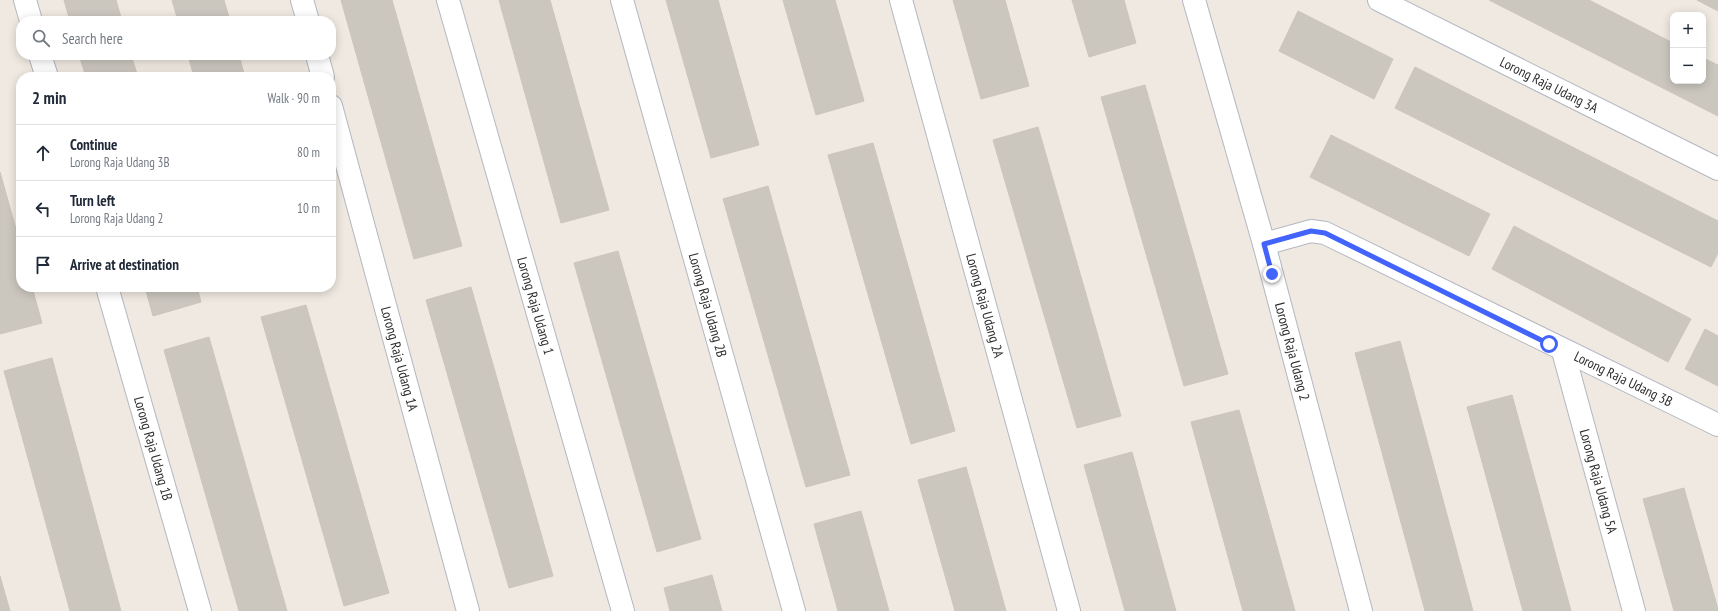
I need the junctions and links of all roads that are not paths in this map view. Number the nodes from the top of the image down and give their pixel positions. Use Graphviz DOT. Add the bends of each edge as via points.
graph roads {
  1 [pos="25,0"];
  2 [pos="302,0"];
  3 [pos="448,0"];
  4 [pos="622,0"];
  5 [pos="901,0"];
  6 [pos="1194,0"];
  7 [pos="1379,0"];
  8 [pos="30,16"];
  9 [pos="307,16"];
  10 [pos="42,60"];
  11 [pos="318,60"];
  12 [pos="45,72"];
  13 [pos="322,72"];
  14 [pos="336,124"];
  15 [pos="1718,169"];
  16 [pos="1264,244"];
  17 [pos="108,292"];
  18 [pos="1563,351"];
  19 [pos="1718,425"];
  20 [pos="200,611"];
  21 [pos="468,611"];
  22 [pos="623,611"];
  23 [pos="794,611"];
  24 [pos="1069,611"];
  25 [pos="1361,611"];
  26 [pos="1634,611"];
  1 -- 8 [label="street"];
  2 -- 9 [label="street"];
  3 -- 22 [label="street, Lorong Raja Udang 1"];
  4 -- 23 [label="street, Lorong Raja Udang 2B"];
  5 -- 24 [label="street, Lorong Raja Udang 2A"];
  6 -- 16 [label="street, Lorong Raja Udang 2"];
  7 -- 15 [label="street, Lorong Raja Udang 3A"];
  10 -- 12 [label="street"];
  11 -- 13 [label="street"];
  14 -- 21 [label="street, Lorong Raja Udang 1A"];
  16 -- 18 [label="street, Lorong Raja Udang 3B" via="1311,231 1325,233"];
  16 -- 25 [label="street, Lorong Raja Udang 2"];
  17 -- 20 [label="street, Lorong Raja Udang 1B"];
  18 -- 19 [label="street, Lorong Raja Udang 3B"];
  18 -- 26 [label="street, Lorong Raja Udang 5A"];
}
